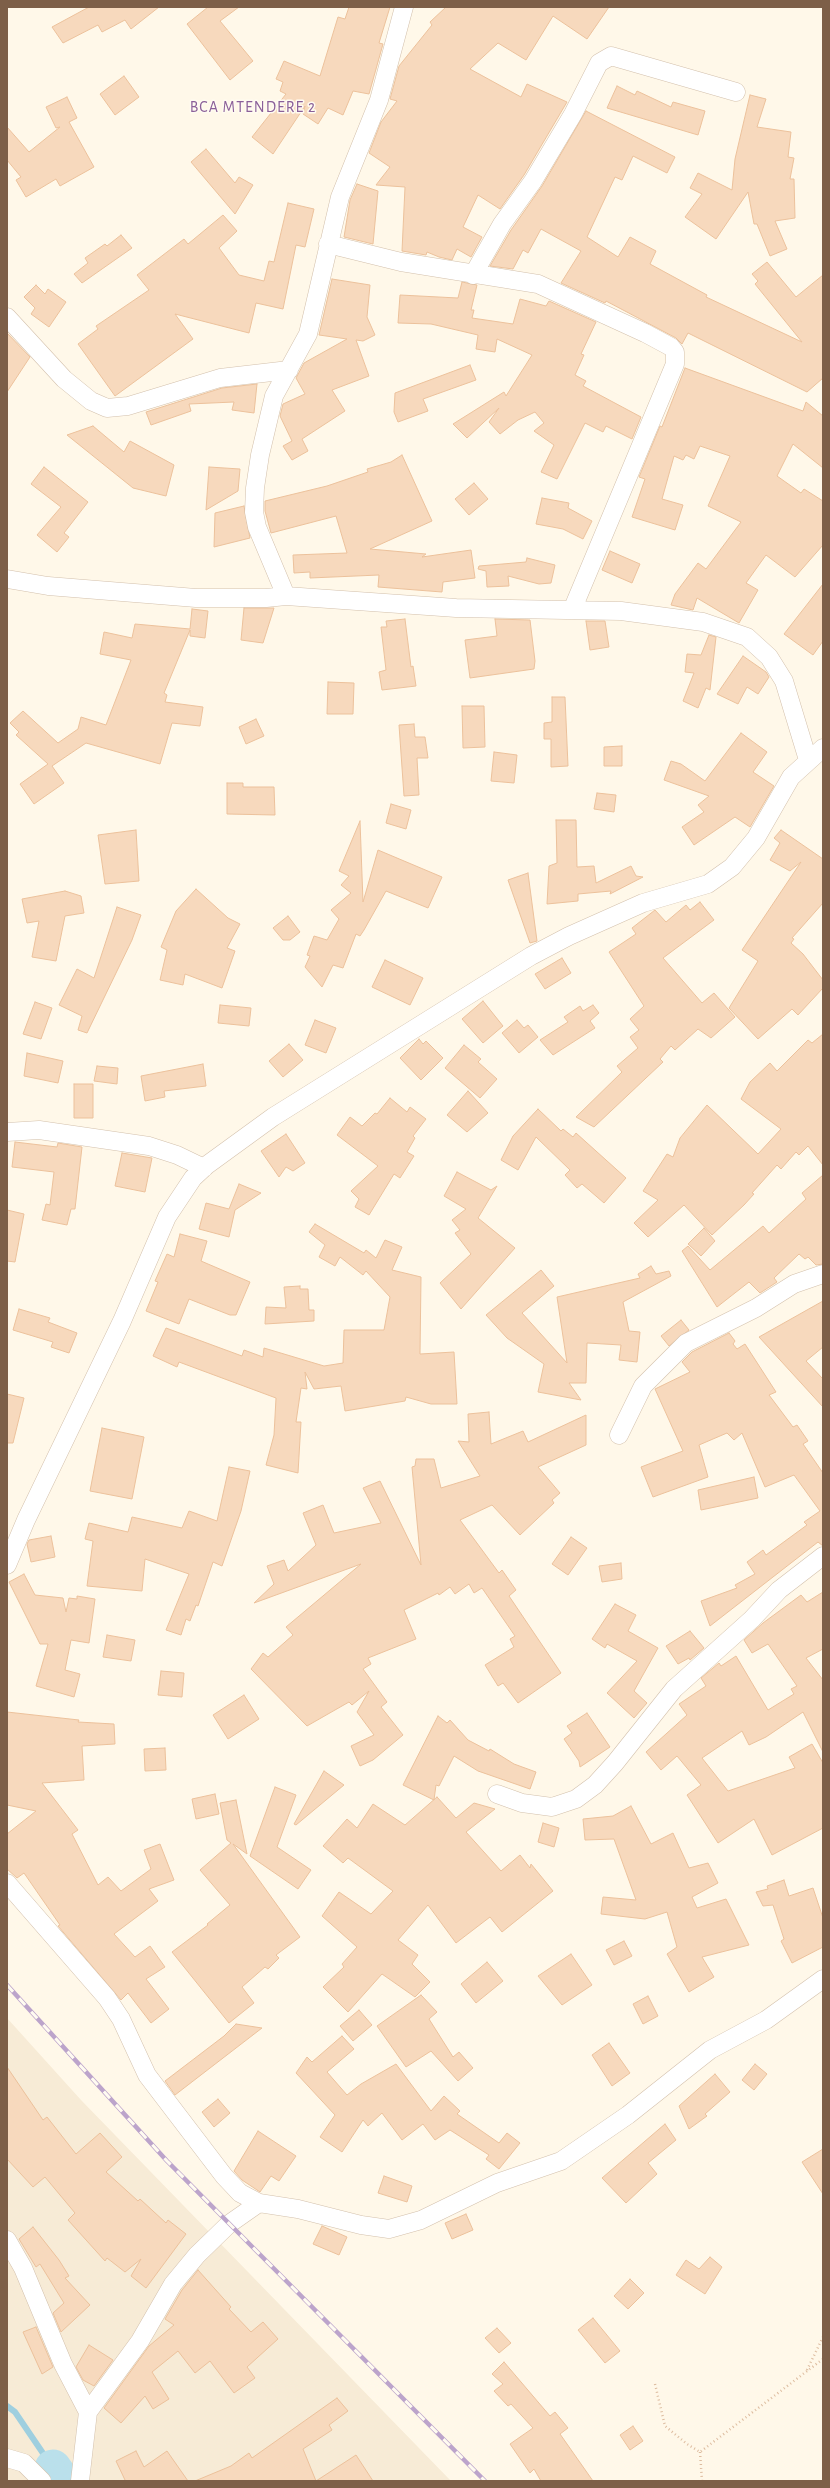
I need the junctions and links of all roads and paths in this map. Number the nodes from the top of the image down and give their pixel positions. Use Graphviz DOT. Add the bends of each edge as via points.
graph roads {
  1 [pos="404,7"];
  2 [pos="736,92"];
  3 [pos="328,244"];
  4 [pos="473,275"];
  5 [pos="7,317"];
  6 [pos="289,370"];
  7 [pos="7,579"];
  8 [pos="286,596"];
  9 [pos="573,608"];
  10 [pos="823,748"];
  11 [pos="808,760"];
  12 [pos="7,1132"];
  13 [pos="204,1168"];
  14 [pos="823,1274"];
  15 [pos="619,1434"];
  16 [pos="823,1556"];
  17 [pos="7,1565"];
  18 [pos="497,1794"];
  19 [pos="7,1884"];
  20 [pos="823,1979"];
  21 [pos="259,2203"];
  22 [pos="7,2240"];
  23 [pos="823,2337"];
  24 [pos="823,2359"];
  25 [pos="807,2370"];
  26 [pos="655,2384"];
  27 [pos="88,2412"];
  28 [pos="700,2452"];
  29 [pos="7,2458"];
  30 [pos="42,2481"];
  31 [pos="80,2481"];
  32 [pos="702,2481"];
  1 -- 3 [label="street" via="379,100 345,182"];
  2 -- 4 [label="street" via="611,56 599,63 573,114 533,181 502,224"];
  3 -- 4 [label="street" via="401,262"];
  3 -- 6 [label="street" via="308,334"];
  4 -- 9 [label="street" via="546,287 670,347 676,356 675,364"];
  5 -- 6 [label="street" via="64,379 91,401 107,408 128,406 220,378"];
  6 -- 8 [label="street" via="274,396 266,426 255,488 254,512 256,527"];
  7 -- 8 [label="street" via="48,586 196,598"];
  8 -- 9 [label="street" via="456,608"];
  9 -- 11 [label="street" via="621,611 703,622 747,637 769,657 784,681"];
  10 -- 11 [label="street"];
  11 -- 13 [label="street" via="791,777 756,838 732,867 708,884 643,903 531,956 273,1116"];
  12 -- 13 [label="street" via="39,1130 149,1146 177,1155"];
  13 -- 17 [label="street" via="181,1194 167,1217 122,1321"];
  14 -- 15 [label="street" via="794,1284 756,1308 686,1343 643,1386"];
  16 -- 18 [label="street" via="779,1590 752,1619 674,1689 615,1763 595,1785 576,1799 552,1807 522,1803"];
  19 -- 21 [label="street" via="107,1998 121,2019 147,2074 224,2176 240,2193"];
  20 -- 21 [label="street" via="766,2020 710,2050 628,2115 561,2161 497,2183 421,2220 389,2229"];
  21 -- 27 [label="street" via="229,2224 197,2254 173,2284 140,2341"];
  22 -- 27 [label="street" via="23,2268 63,2364"];
  23 -- 25 [label="path"];
  24 -- 25 [label="path"];
  25 -- 28 [label="path"];
  26 -- 28 [label="path" via="665,2426"];
  27 -- 31 [label="street"];
  28 -- 32 [label="path"];
  29 -- 30 [label="street" via="24,2463"];
}
